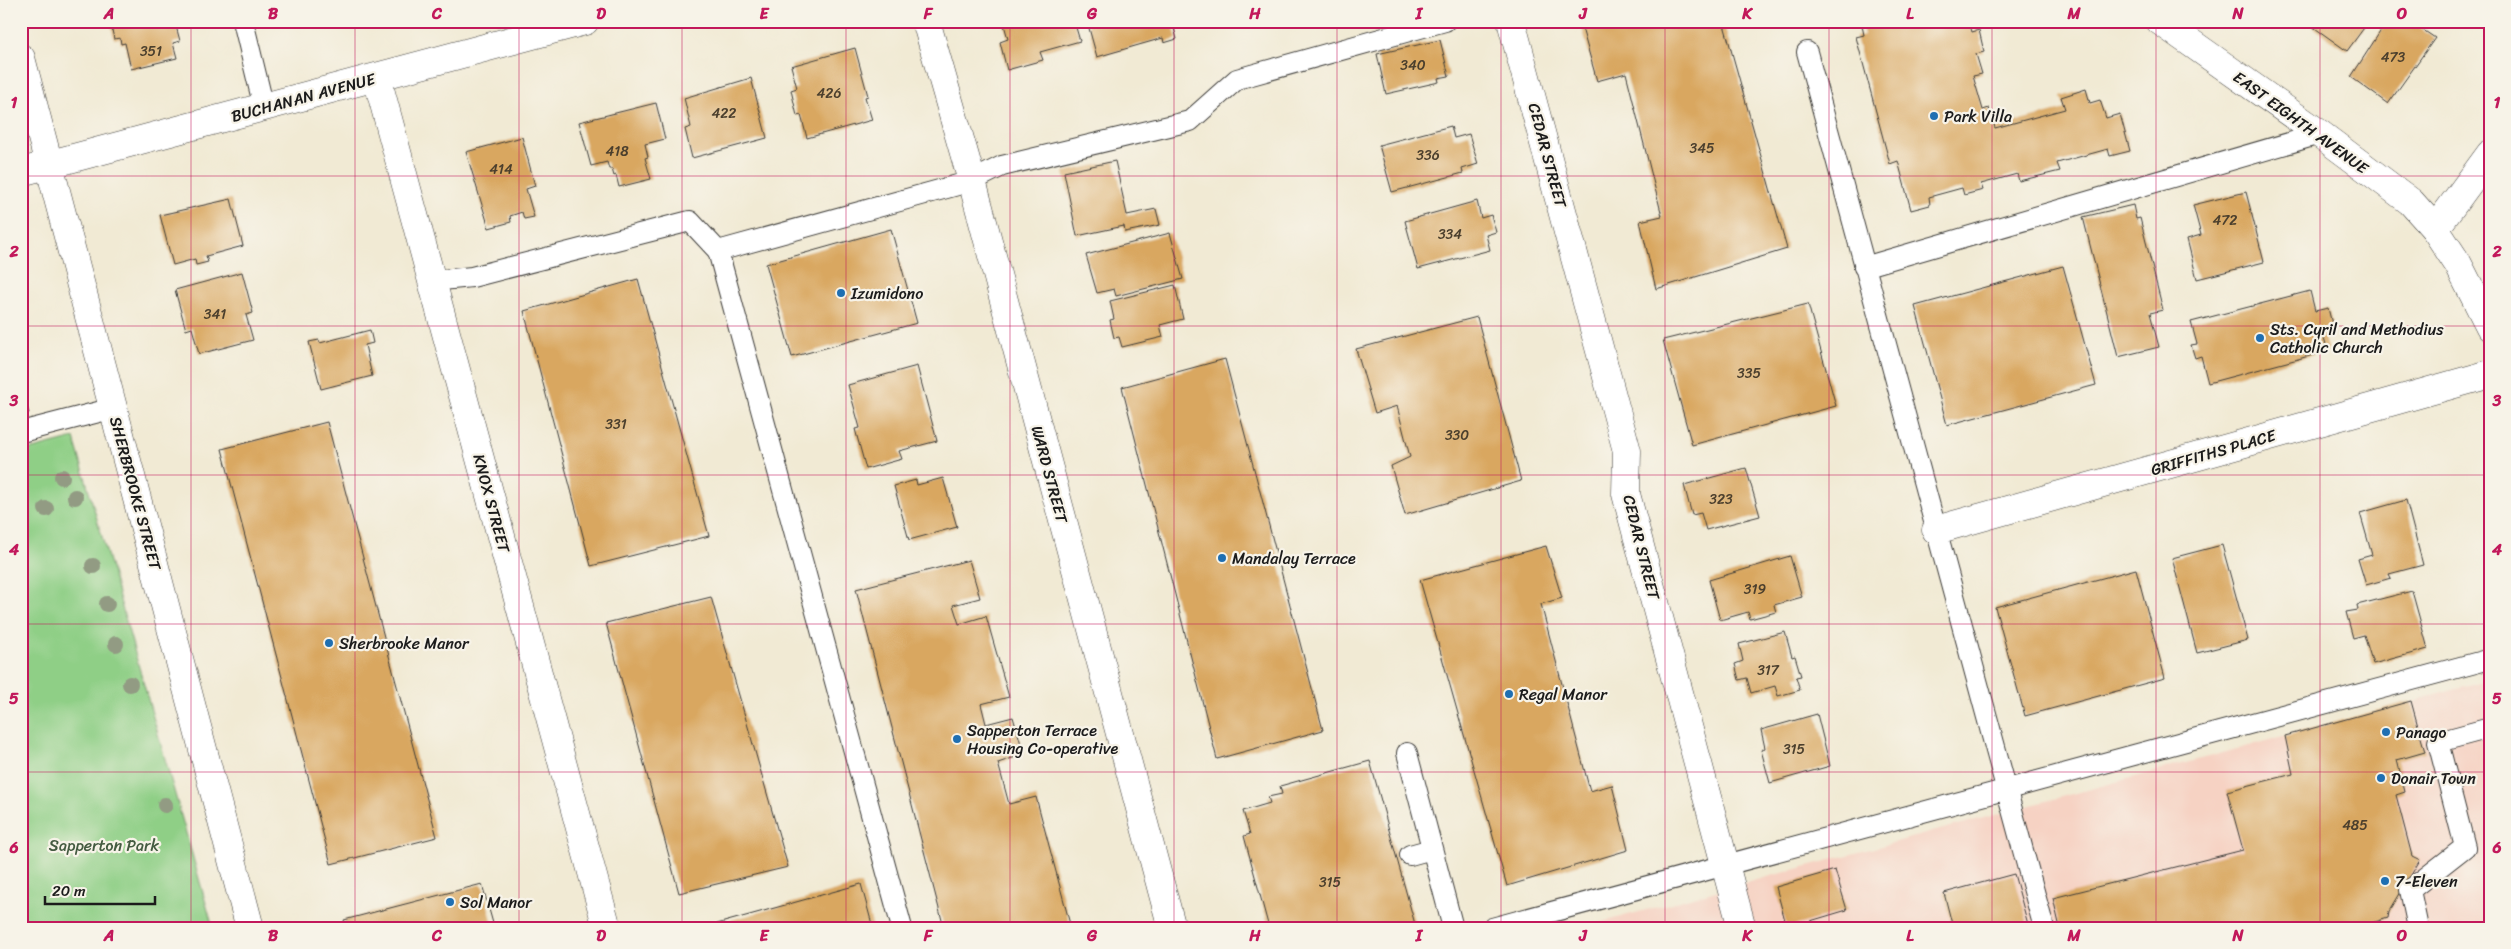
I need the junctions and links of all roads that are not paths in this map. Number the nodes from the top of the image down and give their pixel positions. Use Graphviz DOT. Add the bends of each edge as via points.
graph roads {
  1 [pos="242,21"];
  2 [pos="585,21"];
  3 [pos="926,21"];
  4 [pos="1445,21"];
  5 [pos="1512,21"];
  6 [pos="2160,21"];
  7 [pos="1806,52"];
  8 [pos="21,58"];
  9 [pos="377,78"];
  10 [pos="264,108"];
  11 [pos="2320,134"];
  12 [pos="2490,154"];
  13 [pos="49,164"];
  14 [pos="21,172"];
  15 [pos="972,181"];
  16 [pos="2435,229"];
  17 [pos="718,251"];
  18 [pos="1864,267"];
  19 [pos="432,282"];
  20 [pos="2490,327"];
  21 [pos="2490,374"];
  22 [pos="114,408"];
  23 [pos="21,432"];
  24 [pos="1936,530"];
  25 [pos="2490,659"];
  26 [pos="2490,728"];
  27 [pos="1407,753"];
  28 [pos="2006,789"];
  29 [pos="1432,849"];
  30 [pos="1410,855"];
  31 [pos="1726,866"];
  32 [pos="250,928"];
  33 [pos="607,928"];
  34 [pos="902,928"];
  35 [pos="1172,928"];
  36 [pos="1453,928"];
  37 [pos="1492,928"];
  38 [pos="1742,928"];
  39 [pos="2044,928"];
  40 [pos="2418,928"];
  1 -- 10 [label="lane"];
  2 -- 9 [label="street, BUCHANAN AVENUE"];
  3 -- 15 [label="street, WARD STREET"];
  4 -- 15 [label="lane" via="1237,79 1190,121 1002,166"];
  5 -- 31 [label="street, CEDAR STREET" via="1627,452 1626,494"];
  6 -- 11 [label="street, EAST EIGHTH AVENUE"];
  7 -- 18 [label="lane"];
  8 -- 13 [label="street, SHERBROOKE STREET"];
  9 -- 10 [label="street, BUCHANAN AVENUE"];
  9 -- 19 [label="street, KNOX STREET"];
  10 -- 13 [label="street, BUCHANAN AVENUE"];
  11 -- 16 [label="street, EAST EIGHTH AVENUE" via="2411,202"];
  11 -- 18 [label="lane"];
  12 -- 16 [label="street"];
  13 -- 14 [label="street, BUCHANAN AVENUE"];
  13 -- 22 [label="street, SHERBROOKE STREET"];
  15 -- 17 [label="lane"];
  15 -- 35 [label="street, WARD STREET"];
  16 -- 20 [label="street, EAST EIGHTH AVENUE" via="2458,264"];
  17 -- 19 [label="lane" via="690,221 472,277"];
  17 -- 34 [label="lane"];
  18 -- 24 [label="lane"];
  19 -- 33 [label="street, KNOX STREET"];
  21 -- 24 [label="street, GRIFFITHS PLACE"];
  22 -- 23 [label="lane"];
  22 -- 32 [label="street, SHERBROOKE STREET"];
  24 -- 28 [label="lane"];
  25 -- 28 [label="lane"];
  26 -- 40 [label="lane" via="2438,742 2465,848 2410,890"];
  27 -- 29 [label="lane"];
  28 -- 31 [label="lane"];
  28 -- 39 [label="lane"];
  29 -- 30 [label="lane"];
  29 -- 36 [label="lane"];
  31 -- 37 [label="lane"];
  31 -- 38 [label="street, CEDAR STREET"];
}
